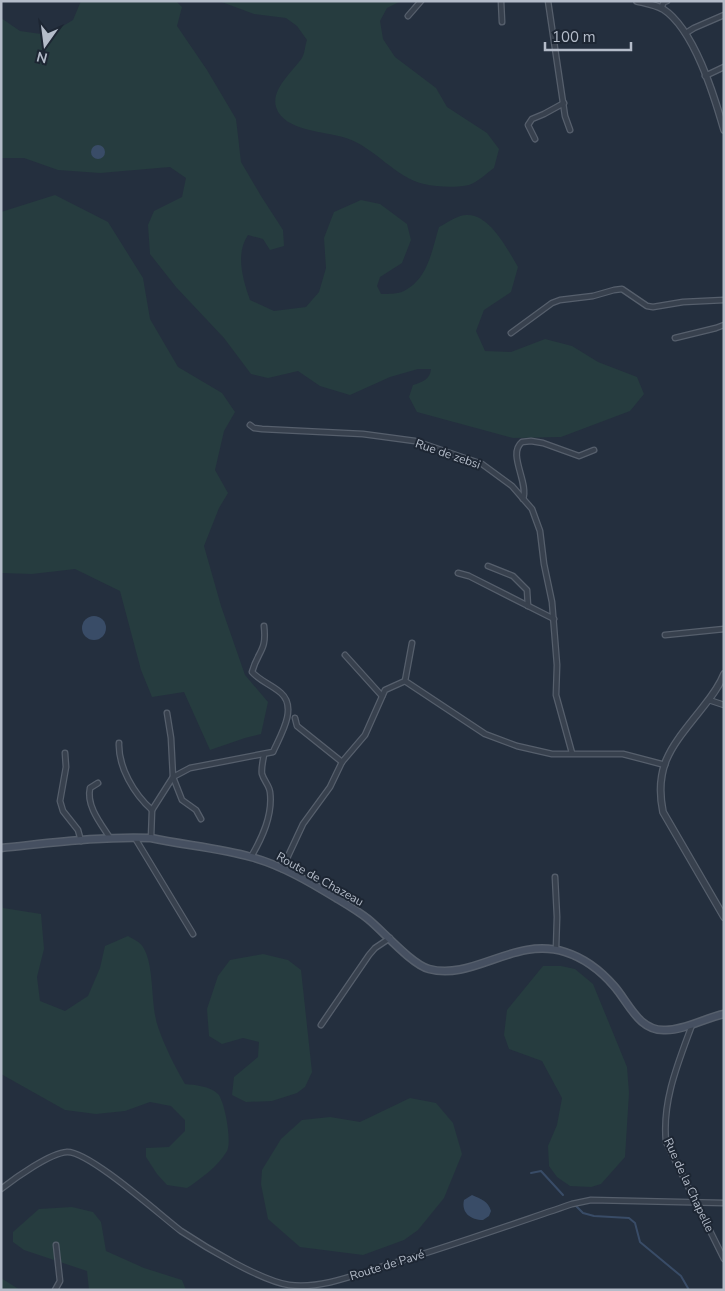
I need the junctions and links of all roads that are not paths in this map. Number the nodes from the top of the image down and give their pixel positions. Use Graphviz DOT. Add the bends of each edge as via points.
graph roads {
  1 [pos="421,1"];
  2 [pos="501,1"];
  3 [pos="548,1"];
  4 [pos="637,1"];
  5 [pos="667,1"];
  6 [pos="660,4"];
  7 [pos="724,15"];
  8 [pos="408,16"];
  9 [pos="502,22"];
  10 [pos="686,33"];
  11 [pos="724,67"];
  12 [pos="705,76"];
  13 [pos="564,103"];
  14 [pos="570,130"];
  15 [pos="724,130"];
  16 [pos="534,139"];
  17 [pos="724,300"];
  18 [pos="724,325"];
  19 [pos="511,333"];
  20 [pos="675,338"];
  21 [pos="250,424"];
  22 [pos="594,450"];
  23 [pos="523,499"];
  24 [pos="488,566"];
  25 [pos="458,573"];
  26 [pos="528,606"];
  27 [pos="554,619"];
  28 [pos="264,626"];
  29 [pos="724,629"];
  30 [pos="665,635"];
  31 [pos="412,643"];
  32 [pos="345,655"];
  33 [pos="724,674"];
  34 [pos="405,681"];
  35 [pos="382,696"];
  36 [pos="709,700"];
  37 [pos="724,705"];
  38 [pos="167,713"];
  39 [pos="295,718"];
  40 [pos="119,743"];
  41 [pos="66,753"];
  42 [pos="572,753"];
  43 [pos="264,754"];
  44 [pos="342,762"];
  45 [pos="664,764"];
  46 [pos="173,777"];
  47 [pos="98,783"];
  48 [pos="152,810"];
  49 [pos="201,819"];
  50 [pos="110,838"];
  51 [pos="135,838"];
  52 [pos="151,838"];
  53 [pos="81,841"];
  54 [pos="1,848"];
  55 [pos="251,857"];
  56 [pos="282,868"];
  57 [pos="555,877"];
  58 [pos="723,915"];
  59 [pos="193,934"];
  60 [pos="390,938"];
  61 [pos="556,949"];
  62 [pos="724,1014"];
  63 [pos="692,1024"];
  64 [pos="321,1025"];
  65 [pos="1,1189"];
  66 [pos="697,1203"];
  67 [pos="724,1203"];
  68 [pos="56,1245"];
  69 [pos="724,1259"];
  70 [pos="55,1290"];
  1 -- 8 [label="street"];
  2 -- 9 [label="street"];
  3 -- 13 [label="street"];
  4 -- 6 [label="street"];
  5 -- 6 [label="street"];
  6 -- 10 [label="street"];
  7 -- 10 [label="street"];
  10 -- 12 [label="street"];
  11 -- 12 [label="street"];
  12 -- 15 [label="street"];
  13 -- 14 [label="street"];
  13 -- 16 [label="street" via="532,119 528,125"];
  17 -- 19 [label="street" via="653,307 622,289 614,290 552,303"];
  18 -- 20 [label="street"];
  21 -- 23 [label="street, Rue de zebsi" via="262,429 363,434 415,442 482,464 512,486"];
  22 -- 23 [label="street" via="579,456 543,443 522,442 516,449 516,455 525,491"];
  23 -- 27 [label="street, Rue de zebsi" via="532,509 540,531"];
  24 -- 26 [label="street" via="514,576 527,590"];
  25 -- 26 [label="street"];
  26 -- 27 [label="street"];
  27 -- 42 [label="street, Rue de zebsi" via="556,695"];
  28 -- 43 [label="street" via="264,649 252,672 283,694 288,706 280,738 273,752"];
  29 -- 30 [label="street"];
  31 -- 34 [label="street"];
  32 -- 35 [label="street"];
  33 -- 36 [label="street"];
  34 -- 35 [label="street" via="385,690"];
  34 -- 42 [label="street" via="485,734 552,754"];
  35 -- 44 [label="street" via="364,735"];
  36 -- 37 [label="street"];
  36 -- 45 [label="street" via="672,748"];
  38 -- 46 [label="street"];
  39 -- 44 [label="street" via="297,726"];
  40 -- 48 [label="street" via="126,773 141,800"];
  41 -- 53 [label="street" via="60,801"];
  42 -- 45 [label="street" via="623,754"];
  43 -- 46 [label="street" via="190,768"];
  43 -- 55 [label="street" via="262,773 270,793 269,813 262,837"];
  44 -- 56 [label="street" via="330,787 303,824"];
  45 -- 58 [label="street" via="661,776 663,812"];
  46 -- 48 [label="street"];
  46 -- 49 [label="street" via="182,800 196,810"];
  47 -- 50 [label="street" via="90,788 89,800"];
  48 -- 52 [label="street"];
  50 -- 51 [label="main road, Route de Chazeau"];
  50 -- 53 [label="main road, Route de Chazeau"];
  51 -- 52 [label="main road, Route de Chazeau"];
  51 -- 59 [label="street"];
  52 -- 55 [label="main road, Route de Chazeau"];
  53 -- 54 [label="main road, Route de Chazeau"];
  55 -- 56 [label="main road, Route de Chazeau"];
  56 -- 60 [label="main road, Route de Chazeau" via="336,898"];
  57 -- 61 [label="street"];
  60 -- 61 [label="main road, Route de Chazeau" via="420,965 439,970 470,966 532,948"];
  60 -- 64 [label="street" via="369,955"];
  61 -- 63 [label="main road, Route de Chazeau" via="572,954 596,969 647,1026 669,1030"];
  62 -- 63 [label="main road, Route de Chazeau"];
  63 -- 66 [label="street, Rue de la Chapelle" via="671,1082 664,1124 666,1142"];
  65 -- 66 [label="street, Route de Pavé" via="59,1153 75,1153 198,1241 271,1281 295,1285 317,1284 359,1274 591,1200"];
  66 -- 67 [label="street, Route de Pavé"];
  66 -- 69 [label="street, Rue de la Chapelle"];
  68 -- 70 [label="street" via="60,1281"];
}
